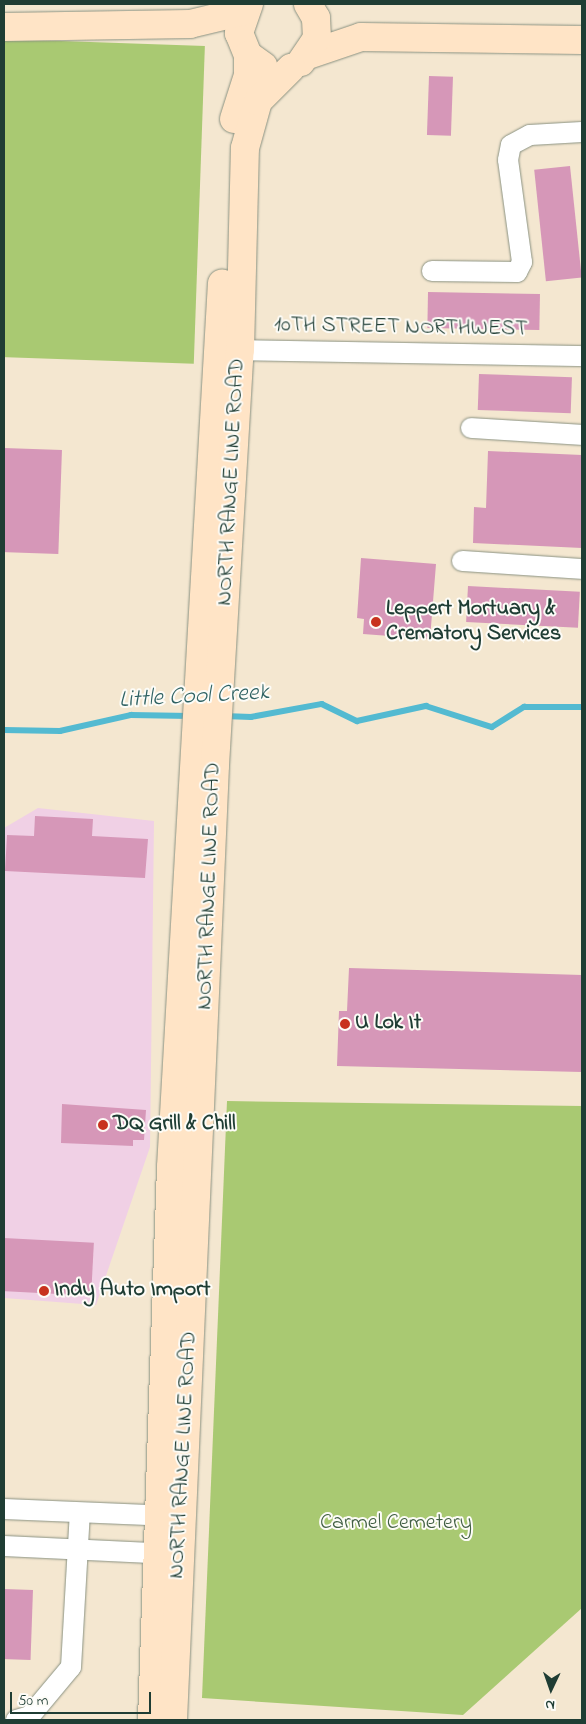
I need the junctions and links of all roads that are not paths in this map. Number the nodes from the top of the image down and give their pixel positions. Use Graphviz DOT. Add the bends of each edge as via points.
graph roads {
  1 [pos="246,7"];
  2 [pos="310,7"];
  3 [pos="190,24"];
  4 [pos="4,27"];
  5 [pos="361,37"];
  6 [pos="582,40"];
  7 [pos="245,49"];
  8 [pos="300,62"];
  9 [pos="582,132"];
  10 [pos="432,271"];
  11 [pos="230,350"];
  12 [pos="582,356"];
  13 [pos="471,428"];
  14 [pos="582,435"];
  15 [pos="462,561"];
  16 [pos="582,569"];
  17 [pos="4,1509"];
  18 [pos="80,1513"];
  19 [pos="169,1516"];
  20 [pos="4,1546"];
  21 [pos="78,1550"];
  22 [pos="167,1553"];
  23 [pos="16,1720"];
  24 [pos="152,1720"];
  25 [pos="173,1720"];
  1 -- 3 [label="main road"];
  1 -- 7 [label="main road, NORTH RANGE LINE ROAD"];
  2 -- 5 [label="main road"];
  2 -- 8 [label="main road" via="317,38"];
  3 -- 4 [label="main road"];
  3 -- 7 [label="main road"];
  5 -- 6 [label="main road"];
  5 -- 8 [label="main road"];
  7 -- 8 [label="main road" via="272,69"];
  7 -- 11 [label="main road, NORTH RANGE LINE ROAD" via="248,75 229,147"];
  8 -- 11 [label="main road, NORTH RANGE LINE ROAD" via="260,96 248,130"];
  9 -- 10 [label="street" via="522,136 511,145 508,160 522,262 516,272"];
  11 -- 12 [label="street, 10TH STREET NORTHWEST"];
  11 -- 19 [label="main road, NORTH RANGE LINE ROAD" via="203,765"];
  13 -- 14 [label="street"];
  15 -- 16 [label="street"];
  17 -- 18 [label="street"];
  18 -- 19 [label="street"];
  18 -- 21 [label="street"];
  19 -- 22 [label="main road, NORTH RANGE LINE ROAD"];
  20 -- 21 [label="street"];
  21 -- 22 [label="street"];
  21 -- 23 [label="street" via="71,1667 30,1716"];
  22 -- 24 [label="main road, NORTH RANGE LINE ROAD"];
  22 -- 25 [label="main road, NORTH RANGE LINE ROAD"];
}
